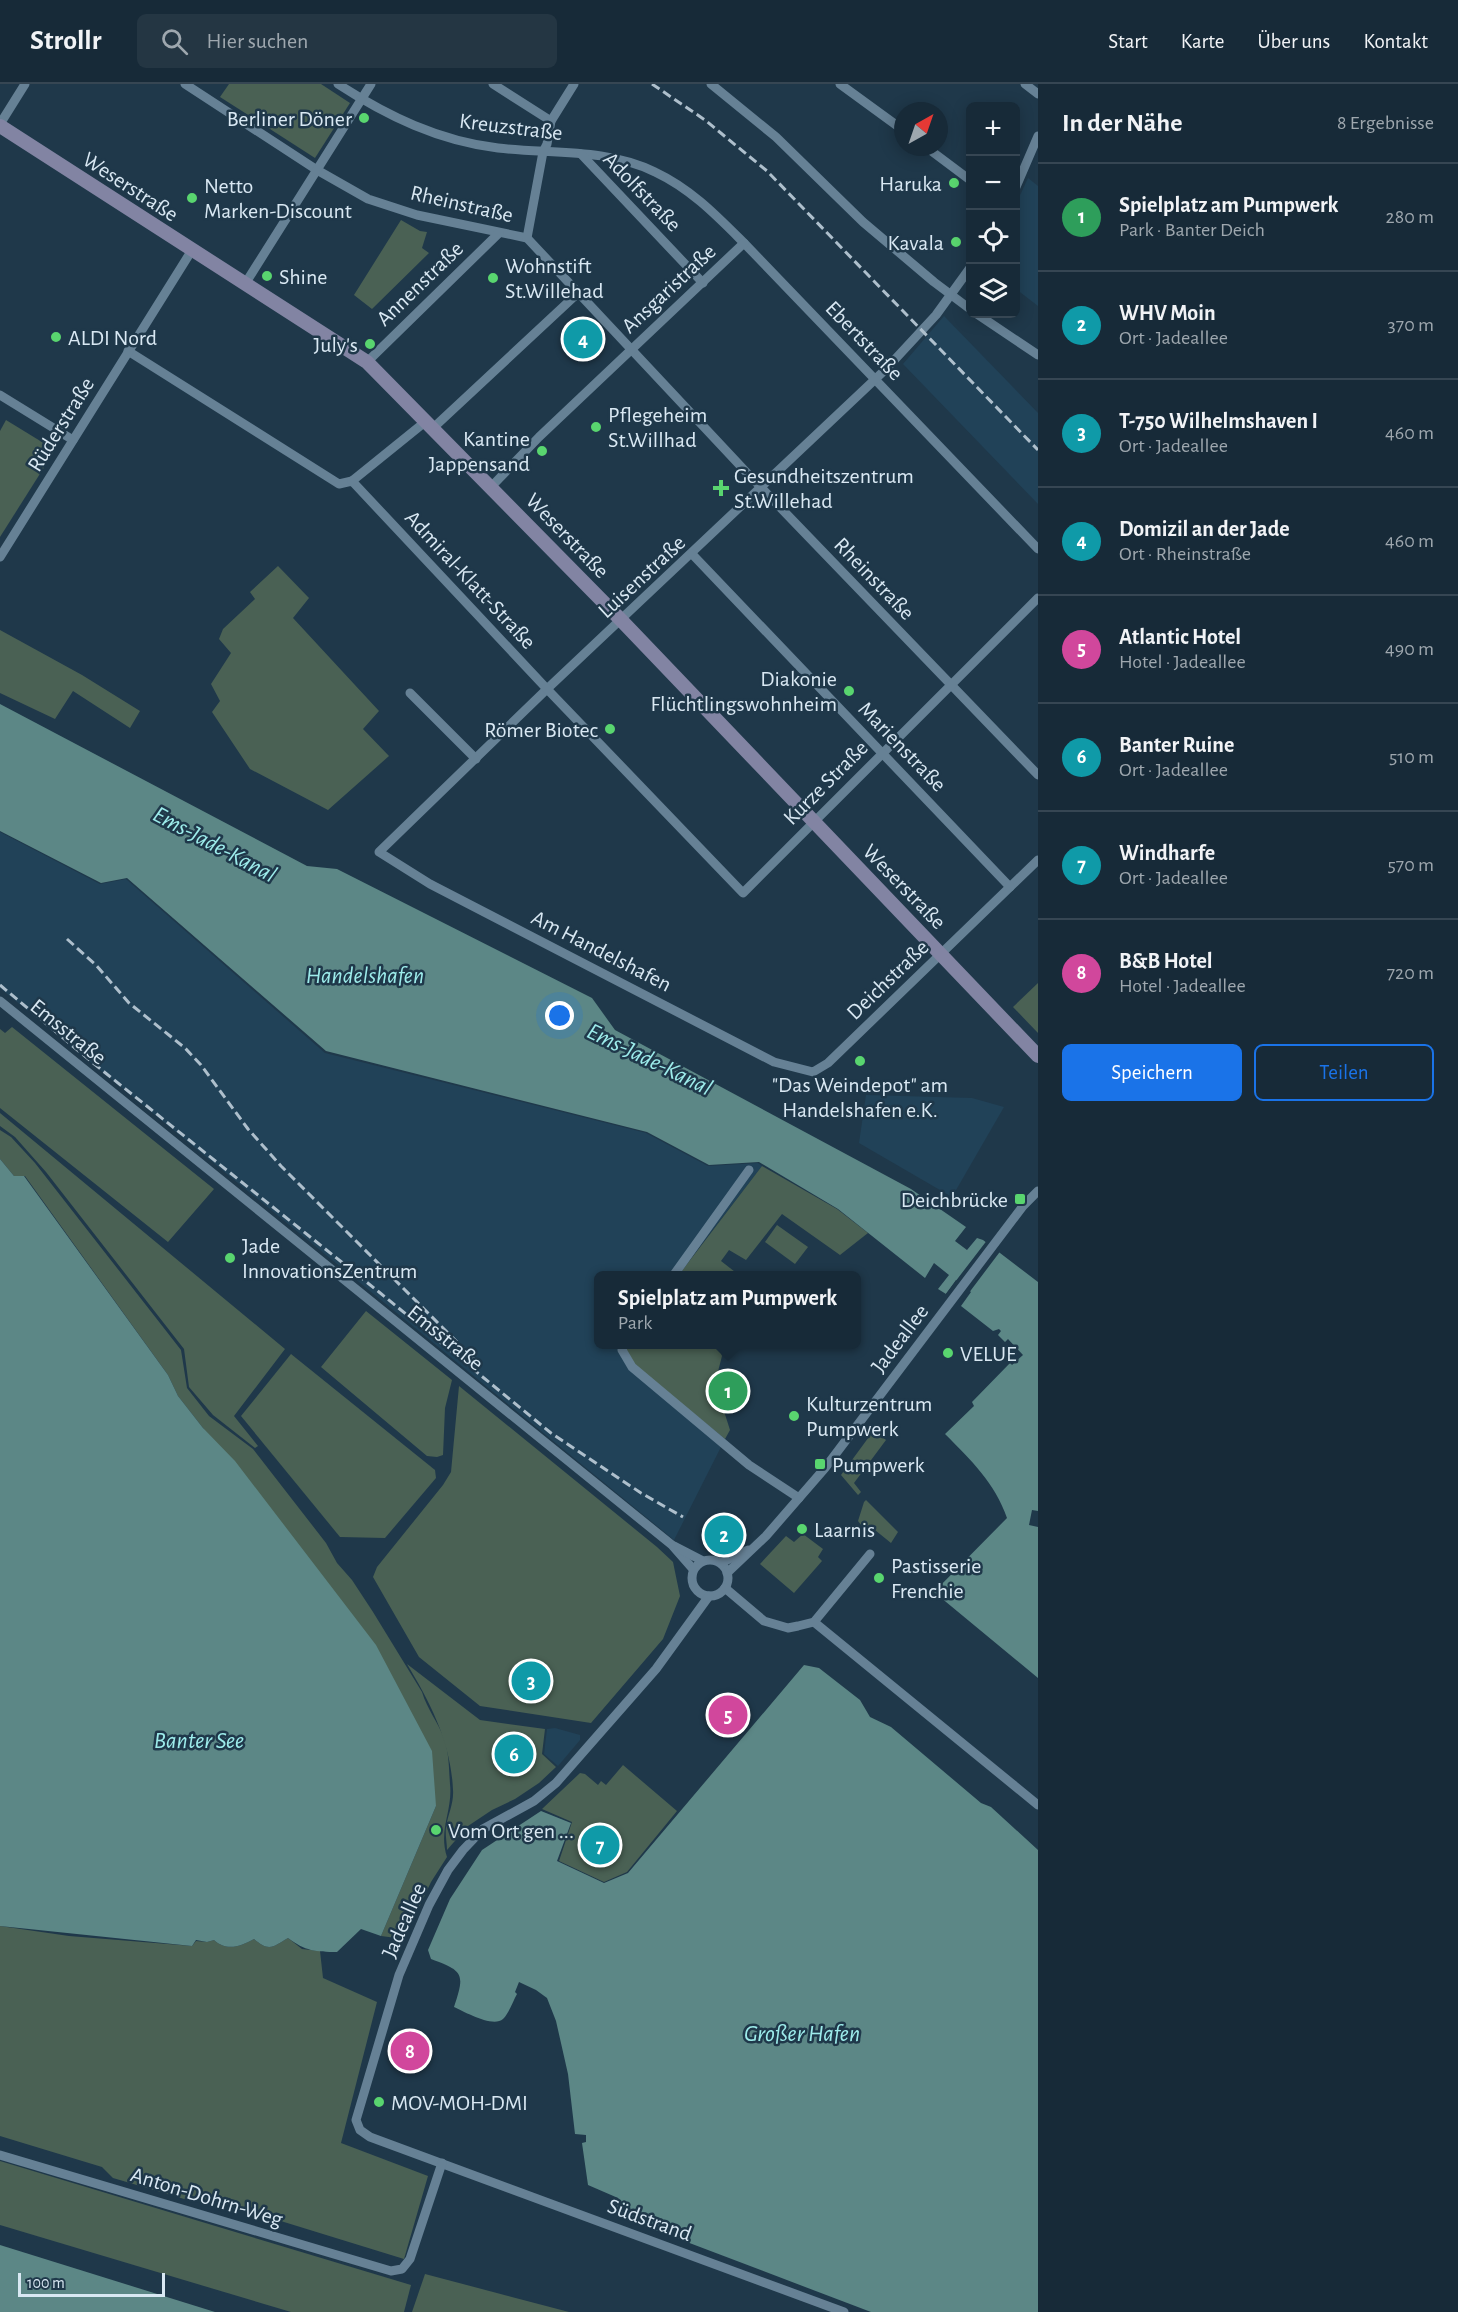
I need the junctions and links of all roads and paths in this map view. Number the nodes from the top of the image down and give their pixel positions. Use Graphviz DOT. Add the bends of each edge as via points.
graph roads {
  1 [pos="26,84"];
  2 [pos="185,84"];
  3 [pos="338,84"];
  4 [pos="371,84"];
  5 [pos="493,84"];
  6 [pos="574,84"];
  7 [pos="711,84"];
  8 [pos="840,84"];
  9 [pos="1025,84"];
  10 [pos="1038,94"];
  11 [pos="361,99"];
  12 [pos="551,122"];
  13 [pos="894,123"];
  14 [pos="0,125"];
  15 [pos="1038,136"];
  16 [pos="543,152"];
  17 [pos="580,153"];
  18 [pos="938,156"];
  19 [pos="316,170"];
  20 [pos="654,171"];
  21 [pos="966,177"];
  22 [pos="1020,178"];
  23 [pos="500,233"];
  24 [pos="527,238"];
  25 [pos="744,243"];
  26 [pos="192,249"];
  27 [pos="966,274"];
  28 [pos="703,283"];
  29 [pos="245,284"];
  30 [pos="578,293"];
  31 [pos="951,295"];
  32 [pos="966,306"];
  33 [pos="983,318"];
  34 [pos="631,350"];
  35 [pos="128,351"];
  36 [pos="1038,355"];
  37 [pos="367,362"];
  38 [pos="875,379"];
  39 [pos="0,395"];
  40 [pos="429,425"];
  41 [pos="73,440"];
  42 [pos="352,481"];
  43 [pos="491,487"];
  44 [pos="762,488"];
  45 [pos="1038,549"];
  46 [pos="692,554"];
  47 [pos="0,557"];
  48 [pos="1038,598"];
  49 [pos="622,621"];
  50 [pos="950,684"];
  51 [pos="548,689"];
  52 [pos="410,693"];
  53 [pos="882,752"];
  54 [pos="476,759"];
  55 [pos="1038,775"];
  56 [pos="813,822"];
  57 [pos="379,852"];
  58 [pos="1038,860"];
  59 [pos="1010,887"];
  60 [pos="743,892"];
  61 [pos="942,954"];
  62 [pos="0,1001"];
  63 [pos="1038,1056"];
  64 [pos="813,1072"];
  65 [pos="749,1170"];
  66 [pos="1038,1191"];
  67 [pos="676,1271"];
  68 [pos="622,1349"];
  69 [pos="798,1498"];
  70 [pos="672,1545"];
  71 [pos="751,1549"];
  72 [pos="870,1554"];
  73 [pos="703,1561"];
  74 [pos="721,1563"];
  75 [pos="693,1569"];
  76 [pos="727,1573"];
  77 [pos="725,1588"];
  78 [pos="697,1591"];
  79 [pos="709,1596"];
  80 [pos="690,1620"];
  81 [pos="814,1622"];
  82 [pos="1038,1805"];
  83 [pos="0,2155"];
  84 [pos="442,2163"];
  85 [pos="844,2312"];
  1 -- 14 [label="street"];
  2 -- 19 [label="street, Rheinstraße"];
  3 -- 11 [label="street, Kreuzstraße"];
  4 -- 11 [label="street"];
  5 -- 12 [label="street"];
  6 -- 12 [label="street"];
  7 -- 31 [label="street" via="776,136 863,222"];
  8 -- 13 [label="street"];
  9 -- 10 [label="street"];
  11 -- 16 [label="street, Kreuzstraße" via="447,137 472,144"];
  11 -- 19 [label="street"];
  12 -- 16 [label="street"];
  14 -- 26 [label="street, Weserstraße"];
  15 -- 22 [label="street"];
  16 -- 17 [label="street, Kreuzstraße"];
  16 -- 24 [label="street"];
  17 -- 20 [label="street, Kreuzstraße"];
  17 -- 28 [label="street, Adolfstraße"];
  18 -- 21 [label="street"];
  19 -- 23 [label="street, Rheinstraße" via="369,199 417,215"];
  19 -- 29 [label="street"];
  20 -- 25 [label="street, Ebertstraße" via="703,202"];
  23 -- 24 [label="street, Rheinstraße"];
  23 -- 37 [label="street, Annenstraße"];
  24 -- 30 [label="street, Rheinstraße"];
  25 -- 28 [label="street, Ansgaristraße"];
  25 -- 38 [label="street, Ebertstraße"];
  26 -- 29 [label="street, Weserstraße"];
  26 -- 35 [label="street, Rüderstraße"];
  27 -- 31 [label="street, Luisenstraße"];
  28 -- 34 [label="street, Ansgaristraße"];
  29 -- 37 [label="street, Weserstraße"];
  30 -- 34 [label="street, Rheinstraße"];
  30 -- 40 [label="street"];
  31 -- 32 [label="street"];
  31 -- 38 [label="street, Luisenstraße"];
  33 -- 36 [label="street"];
  34 -- 43 [label="street, Ansgaristraße"];
  34 -- 44 [label="street, Rheinstraße"];
  35 -- 41 [label="street, Rüderstraße"];
  35 -- 42 [label="street" via="339,484"];
  37 -- 40 [label="street, Weserstraße"];
  38 -- 44 [label="street, Luisenstraße"];
  38 -- 45 [label="street, Ebertstraße"];
  39 -- 41 [label="street"];
  40 -- 42 [label="street"];
  40 -- 43 [label="street, Weserstraße"];
  41 -- 47 [label="street, Rüderstraße"];
  42 -- 51 [label="street, Admiral-Klatt-Straße"];
  43 -- 49 [label="street, Weserstraße"];
  44 -- 46 [label="street, Luisenstraße"];
  44 -- 50 [label="street, Rheinstraße"];
  46 -- 49 [label="street, Luisenstraße"];
  46 -- 53 [label="street, Marienstraße"];
  48 -- 50 [label="street, Kurze Straße"];
  49 -- 51 [label="street, Luisenstraße"];
  49 -- 56 [label="street, Weserstraße"];
  50 -- 53 [label="street, Kurze Straße"];
  50 -- 55 [label="street, Rheinstraße"];
  51 -- 54 [label="street, Luisenstraße"];
  51 -- 60 [label="street, Admiral-Klatt-Straße"];
  52 -- 54 [label="street"];
  53 -- 56 [label="street, Kurze Straße"];
  53 -- 59 [label="street, Marienstraße"];
  54 -- 57 [label="street, Luisenstraße"];
  56 -- 60 [label="street, Kurze Straße"];
  56 -- 61 [label="street, Weserstraße"];
  57 -- 64 [label="street, Am Handelshafen" via="430,884 774,1062"];
  58 -- 59 [label="street, Deichstraße"];
  59 -- 61 [label="street, Deichstraße"];
  61 -- 63 [label="street, Weserstraße"];
  61 -- 64 [label="street, Deichstraße" via="828,1063"];
  62 -- 70 [label="street, Emsstraße"];
  65 -- 67 [label="street"];
  66 -- 69 [label="street, Jadeallee"];
  68 -- 69 [label="street" via="632,1367 749,1466"];
  69 -- 71 [label="street, Jadeallee"];
  70 -- 73 [label="street, Emsstraße"];
  70 -- 75 [label="street, Emsstraße"];
  71 -- 74 [label="street, Jadeallee"];
  71 -- 76 [label="street, Jadeallee"];
  72 -- 81 [label="street"];
  73 -- 74 [label="street"];
  73 -- 75 [label="street"];
  74 -- 76 [label="street"];
  75 -- 78 [label="street" via="692,1581"];
  76 -- 77 [label="street"];
  77 -- 79 [label="street"];
  77 -- 81 [label="street" via="764,1622 788,1628"];
  78 -- 79 [label="street"];
  78 -- 80 [label="street, Jadeallee"];
  79 -- 80 [label="street, Jadeallee"];
  80 -- 84 [label="street, Jadeallee" via="656,1669 556,1783 474,1838 448,1870 429,1905 399,1975 356,2120 360,2130 370,2137"];
  81 -- 82 [label="street"];
  83 -- 84 [label="street, Anton-Dohrn-Weg" via="391,2271 402,2269 410,2259"];
  84 -- 85 [label="street, Südstrand"];
}
